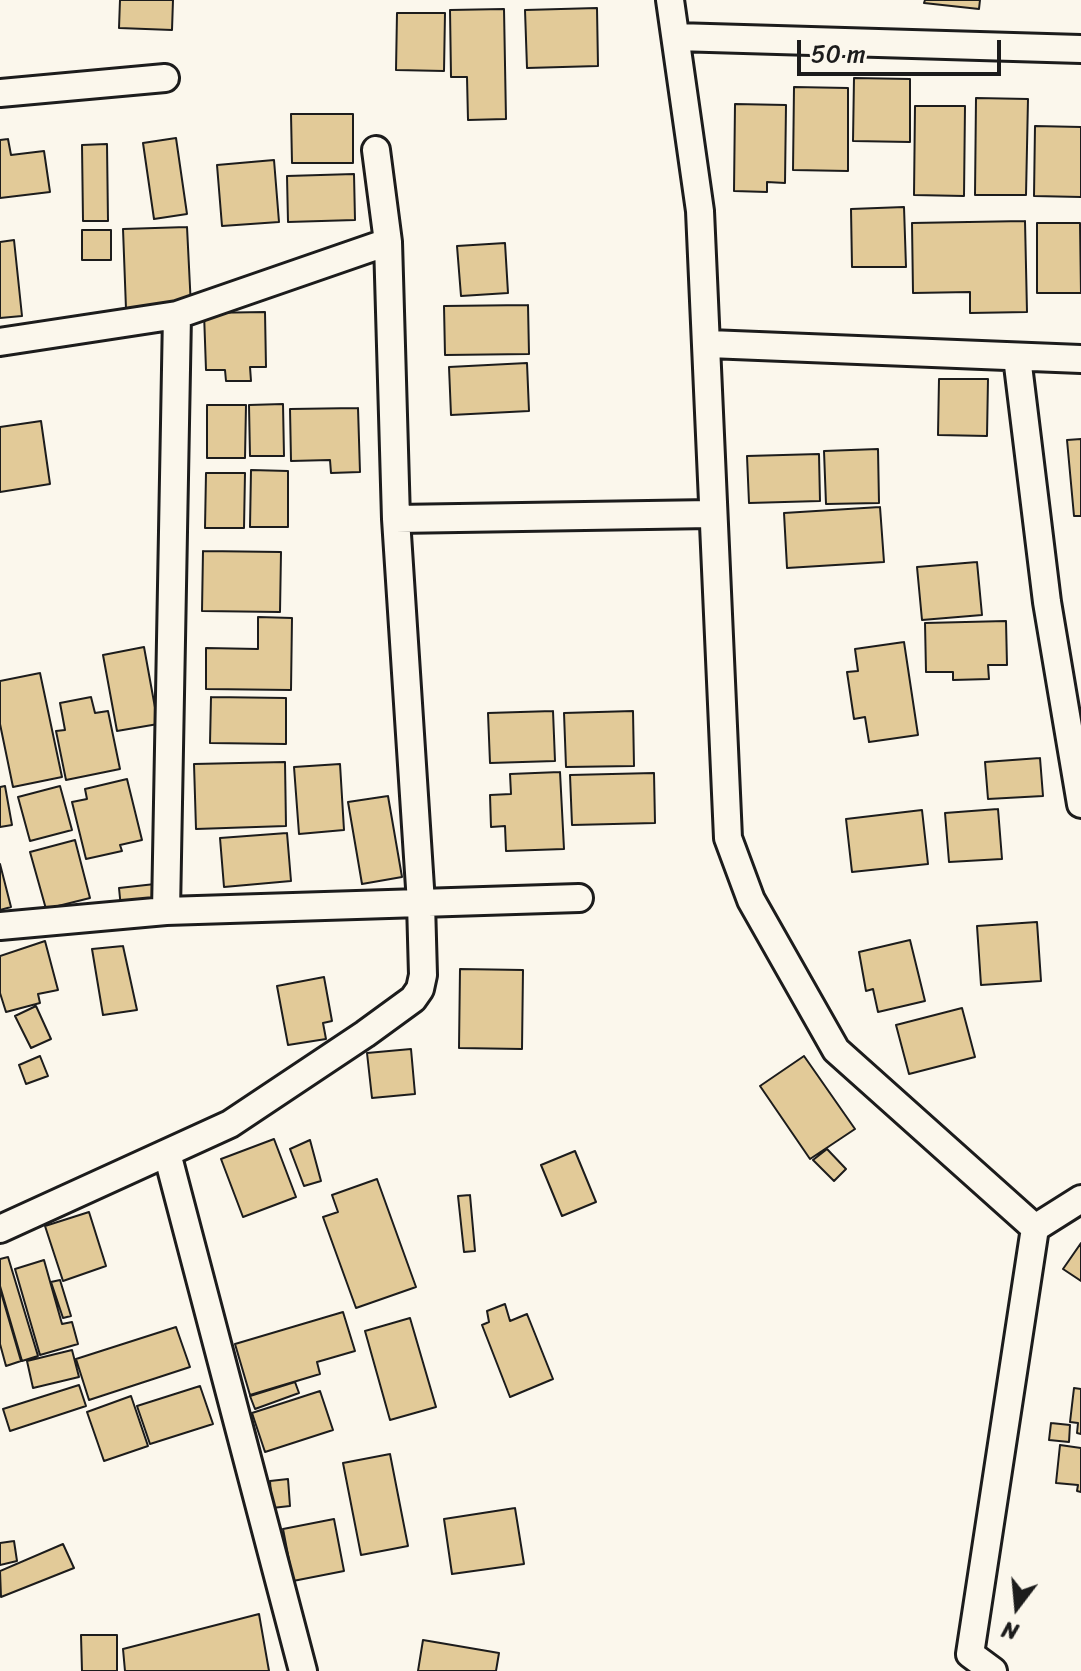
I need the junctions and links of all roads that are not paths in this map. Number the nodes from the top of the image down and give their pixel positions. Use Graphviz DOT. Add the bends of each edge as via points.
graph roads {
  1 [pos="670,0"];
  2 [pos="676,37"];
  3 [pos="1081,49"];
  4 [pos="165,78"];
  5 [pos="0,93"];
  6 [pos="376,150"];
  7 [pos="388,242"];
  8 [pos="177,315"];
  9 [pos="0,342"];
  10 [pos="709,344"];
  11 [pos="1017,357"];
  12 [pos="1081,359"];
  13 [pos="711,514"];
  14 [pos="396,519"];
  15 [pos="1081,804"];
  16 [pos="579,898"];
  17 [pos="421,903"];
  18 [pos="166,911"];
  19 [pos="0,926"];
  20 [pos="167,1153"];
  21 [pos="1081,1199"];
  22 [pos="1035,1228"];
  23 [pos="0,1229"];
  24 [pos="303,1671"];
  25 [pos="993,1671"];
  1 -- 2 [label="street"];
  2 -- 3 [label="street"];
  2 -- 10 [label="street" via="700,211"];
  4 -- 5 [label="street"];
  6 -- 7 [label="street"];
  7 -- 8 [label="street"];
  7 -- 14 [label="street"];
  8 -- 9 [label="street"];
  8 -- 18 [label="street"];
  10 -- 11 [label="street"];
  10 -- 13 [label="street"];
  11 -- 12 [label="street"];
  11 -- 15 [label="street" via="1047,602"];
  13 -- 14 [label="street"];
  13 -- 22 [label="street" via="728,838 751,900 836,1050"];
  14 -- 17 [label="street"];
  16 -- 17 [label="street"];
  17 -- 18 [label="street"];
  17 -- 20 [label="street" via="423,975 413,999 230,1124"];
  18 -- 19 [label="street"];
  20 -- 23 [label="street"];
  20 -- 24 [label="street"];
  21 -- 22 [label="street"];
  22 -- 25 [label="street" via="970,1654"];
}
